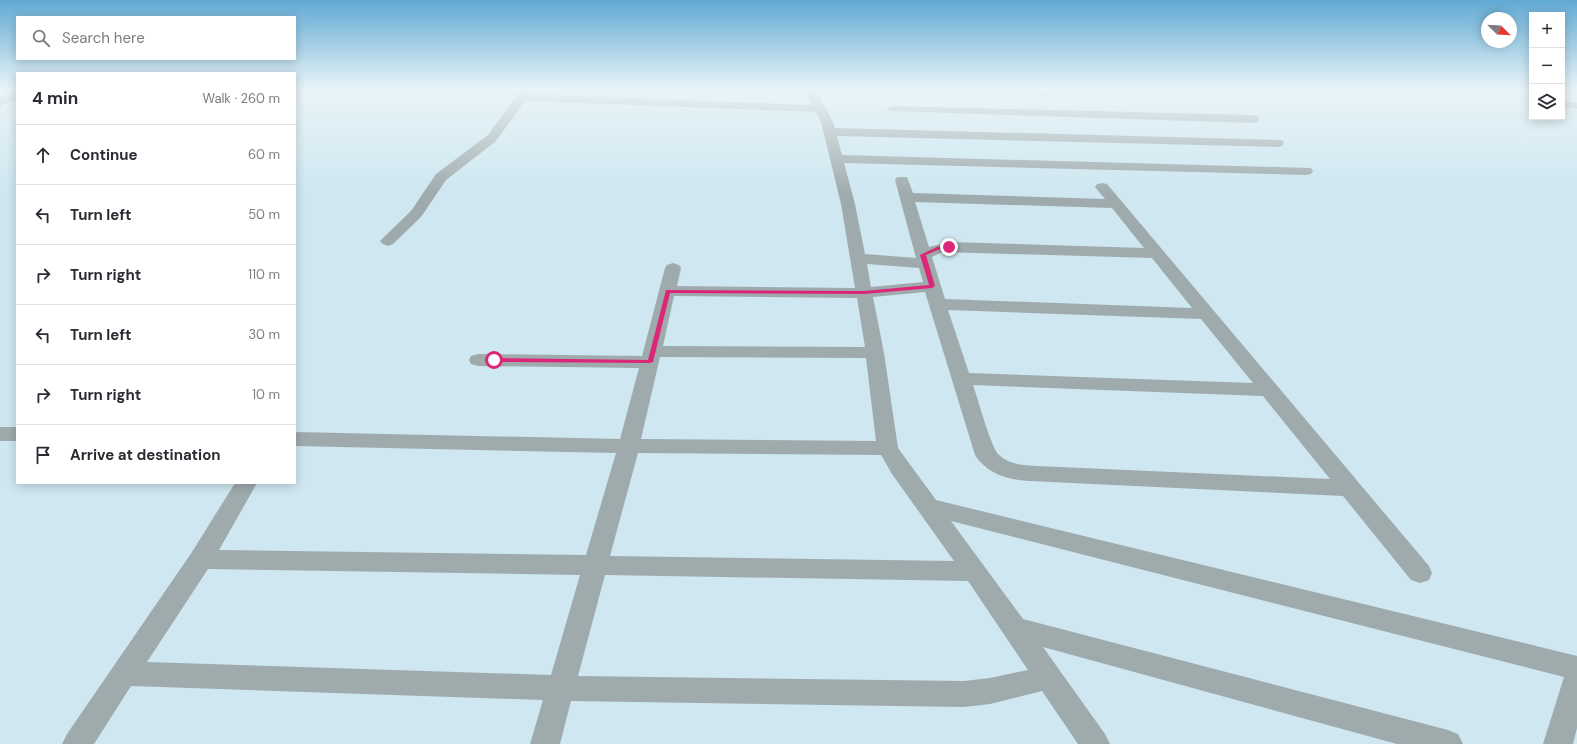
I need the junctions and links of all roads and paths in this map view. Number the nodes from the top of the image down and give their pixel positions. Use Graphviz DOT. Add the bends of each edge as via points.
graph roads {
  1 [pos="501,125"];
  2 [pos="828,125"];
  3 [pos="1069,125"];
  4 [pos="829,132"];
  5 [pos="1075,138"];
  6 [pos="1278,143"];
  7 [pos="836,159"];
  8 [pos="1089,166"];
  9 [pos="1306,171"];
  10 [pos="1102,187"];
  11 [pos="1116,204"];
  12 [pos="388,241"];
  13 [pos="1156,253"];
  14 [pos="858,258"];
  15 [pos="924,259"];
  16 [pos="674,268"];
  17 [pos="668,291"];
  18 [pos="864,293"];
  19 [pos="935,295"];
  20 [pos="1206,314"];
  21 [pos="875,353"];
  22 [pos="652,356"];
  23 [pos="478,360"];
  24 [pos="962,379"];
  25 [pos="1270,390"];
  26 [pos="0,434"];
  27 [pos="16,434"];
  28 [pos="296,439"];
  29 [pos="629,446"];
  30 [pos="887,448"];
  31 [pos="245,484"];
  32 [pos="1350,488"];
  33 [pos="928,507"];
  34 [pos="201,559"];
  35 [pos="595,566"];
  36 [pos="975,572"];
  37 [pos="1420,573"];
  38 [pos="1014,628"];
  39 [pos="1577,668"];
  40 [pos="124,674"];
  41 [pos="1049,677"];
  42 [pos="1577,678"];
  43 [pos="560,688"];
  44 [pos="77,744"];
  45 [pos="545,744"];
  46 [pos="1095,744"];
  47 [pos="1448,744"];
  48 [pos="1558,744"];
  1 -- 12 [label="street" via="492,138 441,176 416,214"];
  2 -- 4 [label="street"];
  3 -- 5 [label="street"];
  4 -- 5 [label="street"];
  4 -- 7 [label="street"];
  5 -- 6 [label="street"];
  5 -- 8 [label="street"];
  7 -- 8 [label="street"];
  7 -- 14 [label="street"];
  8 -- 9 [label="street"];
  10 -- 11 [label="street"];
  11 -- 13 [label="street"];
  11 -- 15 [label="street" via="904,188"];
  13 -- 15 [label="street" via="949,247 939,248"];
  13 -- 20 [label="street"];
  14 -- 15 [label="street"];
  14 -- 18 [label="street"];
  15 -- 19 [label="street"];
  16 -- 17 [label="street"];
  17 -- 18 [label="street"];
  17 -- 22 [label="street"];
  18 -- 19 [label="street"];
  18 -- 21 [label="street"];
  19 -- 20 [label="street"];
  19 -- 24 [label="street"];
  20 -- 25 [label="street"];
  21 -- 22 [label="street"];
  21 -- 30 [label="street"];
  22 -- 23 [label="street"];
  22 -- 29 [label="street"];
  24 -- 25 [label="street"];
  24 -- 32 [label="street" via="986,455 992,463 1013,472"];
  25 -- 32 [label="street"];
  26 -- 27 [label="street"];
  28 -- 29 [label="street"];
  29 -- 30 [label="street"];
  29 -- 35 [label="street"];
  30 -- 33 [label="street"];
  31 -- 34 [label="street"];
  32 -- 37 [label="street"];
  33 -- 36 [label="street"];
  33 -- 39 [label="street"];
  34 -- 35 [label="street"];
  34 -- 40 [label="street"];
  35 -- 36 [label="street"];
  35 -- 43 [label="street"];
  36 -- 38 [label="street"];
  38 -- 41 [label="street"];
  38 -- 47 [label="street"];
  40 -- 43 [label="street"];
  40 -- 44 [label="street"];
  41 -- 43 [label="street" via="990,691 964,694"];
  41 -- 46 [label="street"];
  42 -- 48 [label="street"];
  43 -- 45 [label="street"];
}
